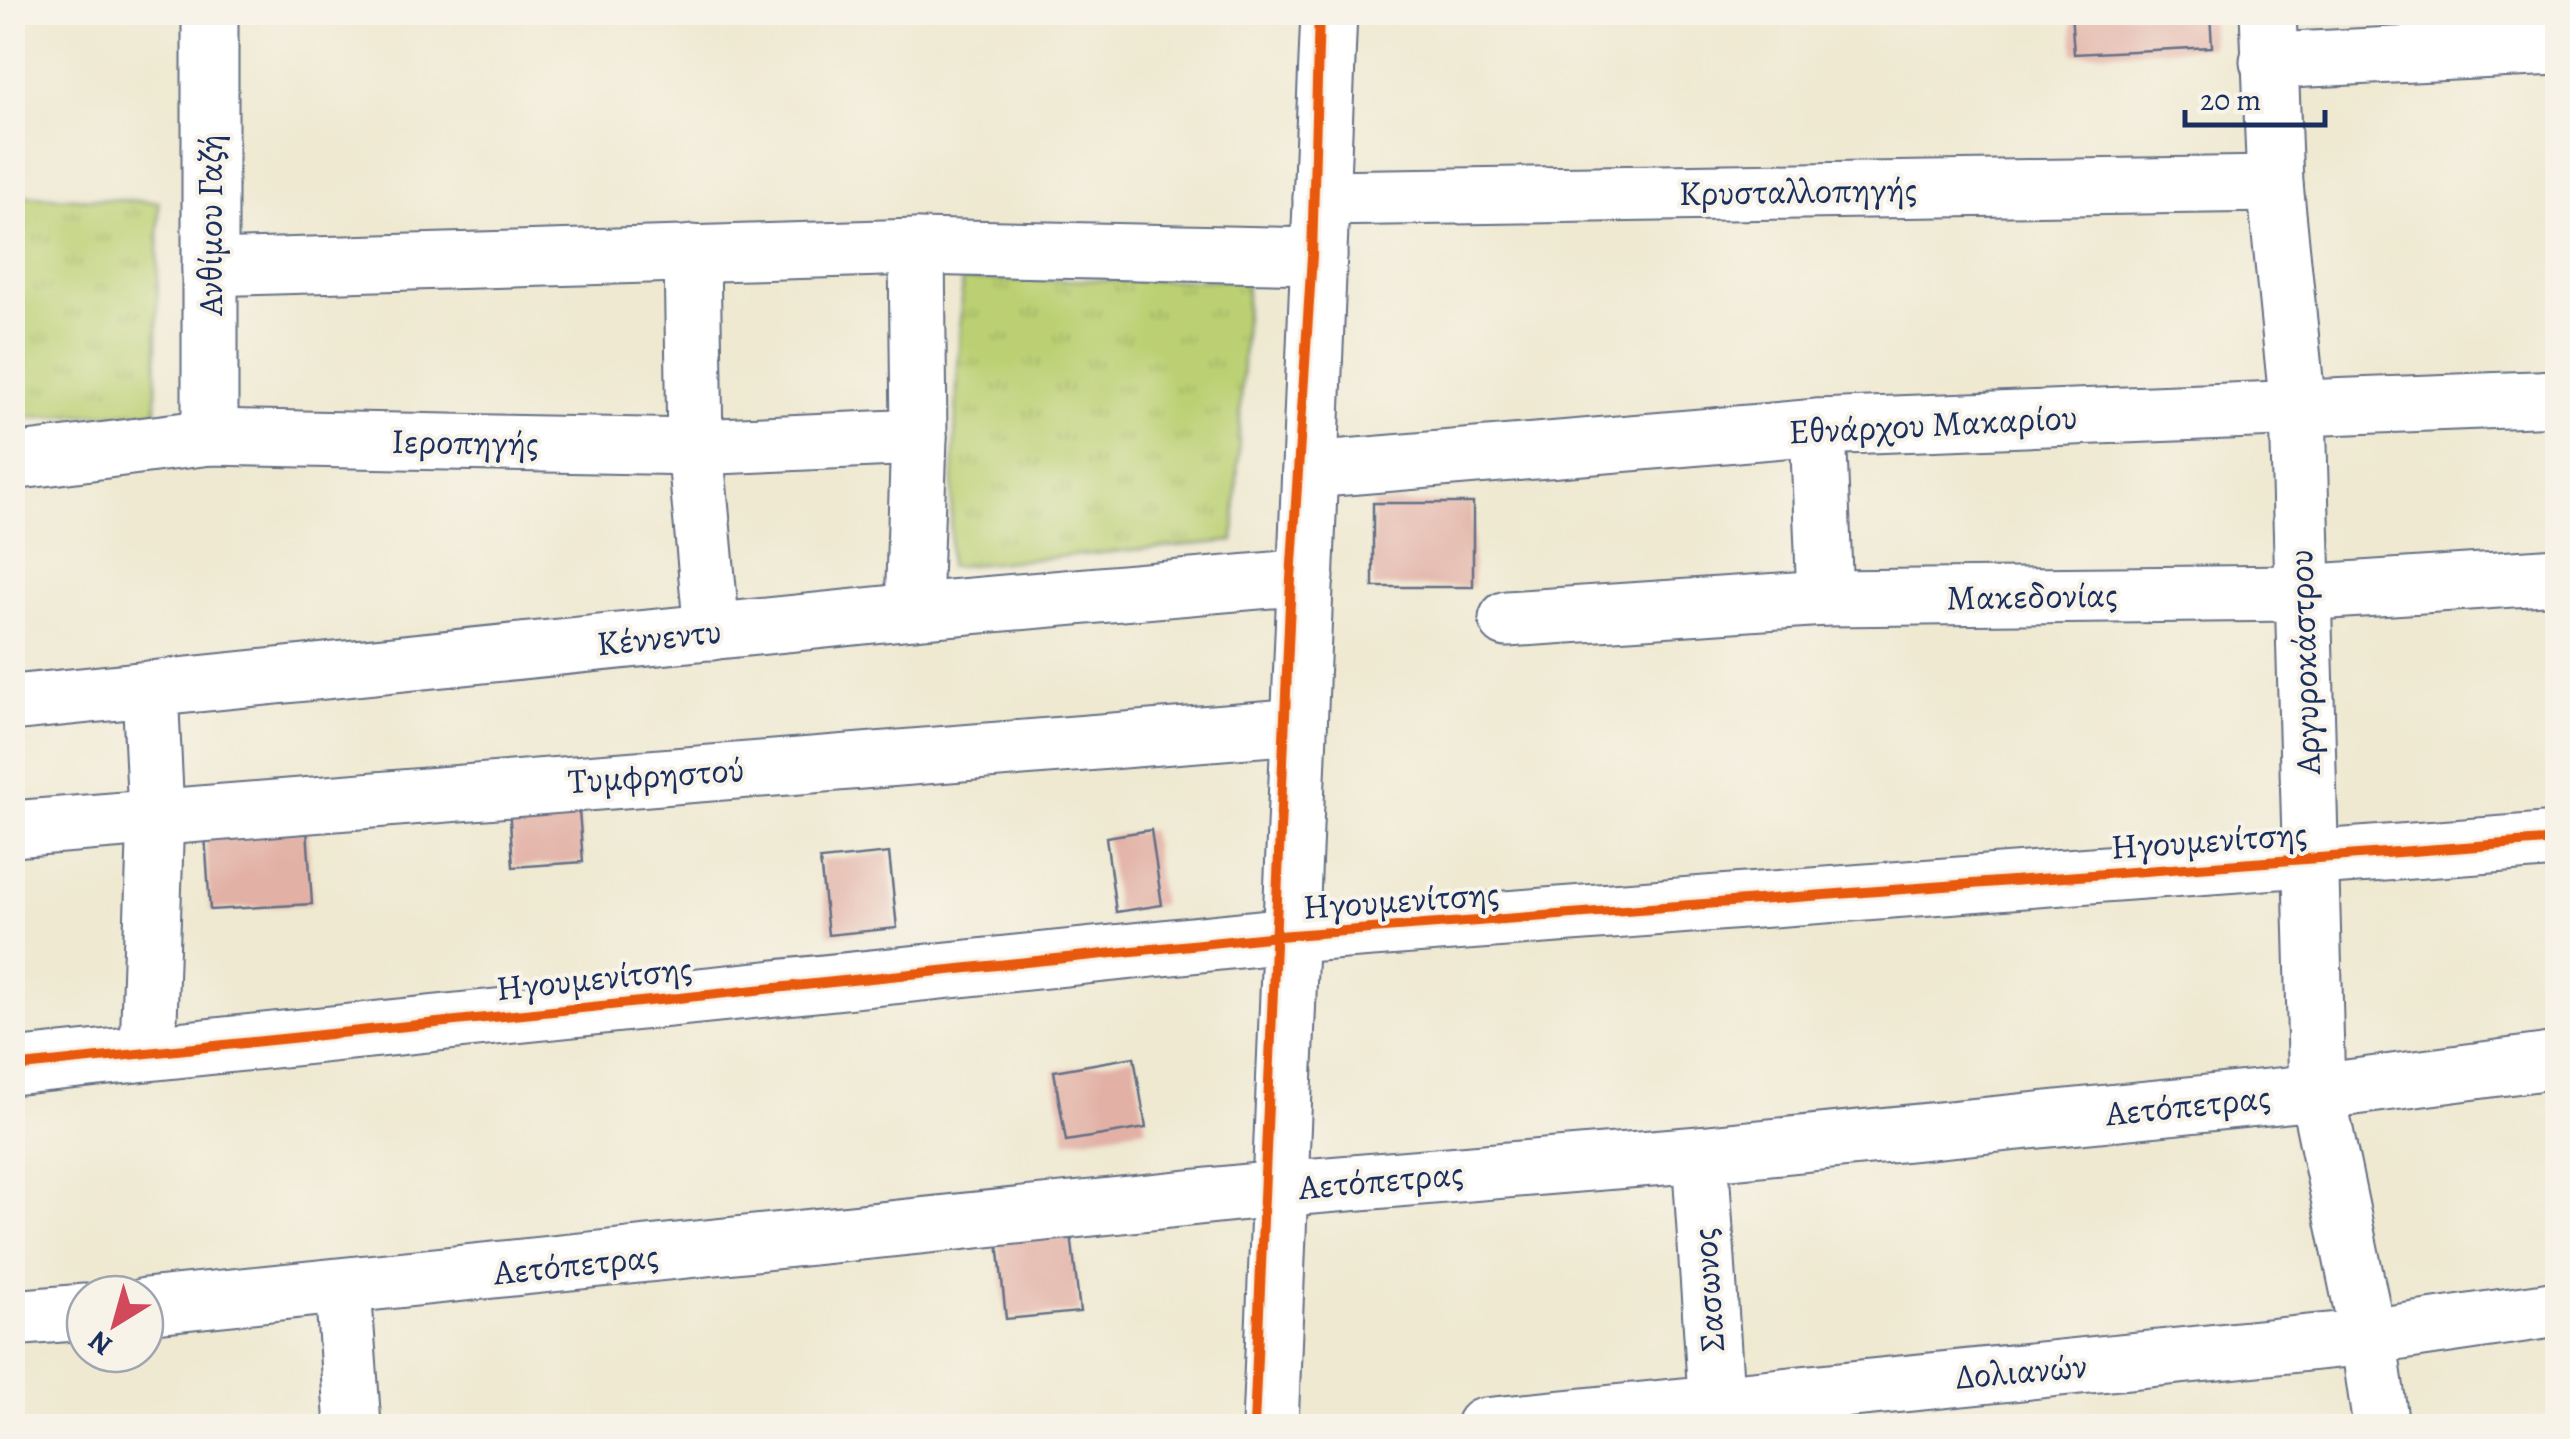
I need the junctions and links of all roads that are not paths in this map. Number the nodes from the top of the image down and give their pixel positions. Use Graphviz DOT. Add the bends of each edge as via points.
graph roads {
  1 [pos="210,12"];
  2 [pos="1329,12"];
  3 [pos="2268,37"];
  4 [pos="2558,47"];
  5 [pos="2276,184"];
  6 [pos="1321,198"];
  7 [pos="917,247"];
  8 [pos="692,253"];
  9 [pos="1318,256"];
  10 [pos="210,268"];
  11 [pos="2558,398"];
  12 [pos="2298,410"];
  13 [pos="1818,427"];
  14 [pos="210,437"];
  15 [pos="919,437"];
  16 [pos="695,447"];
  17 [pos="12,462"];
  18 [pos="1310,470"];
  19 [pos="2558,576"];
  20 [pos="1306,577"];
  21 [pos="2300,593"];
  22 [pos="1825,598"];
  23 [pos="913,611"];
  24 [pos="1507,619"];
  25 [pos="712,632"];
  26 [pos="150,690"];
  27 [pos="12,703"];
  28 [pos="1299,726"];
  29 [pos="156,814"];
  30 [pos="12,829"];
  31 [pos="2558,840"];
  32 [pos="2311,860"];
  33 [pos="1290,936"];
  34 [pos="148,1050"];
  35 [pos="2558,1060"];
  36 [pos="12,1067"];
  37 [pos="2317,1092"];
  38 [pos="1700,1154"];
  39 [pos="1281,1188"];
  40 [pos="343,1288"];
  41 [pos="165,1304"];
  42 [pos="2558,1309"];
  43 [pos="65,1314"];
  44 [pos="12,1318"];
  45 [pos="2368,1337"];
  46 [pos="1716,1413"];
  47 [pos="353,1426"];
  48 [pos="1270,1426"];
  49 [pos="1484,1426"];
  50 [pos="2381,1426"];
  1 -- 10 [label="street, Ανθίμου Γαζή"];
  2 -- 6 [label="street"];
  3 -- 4 [label="street"];
  3 -- 5 [label="street, Αργυροκάστρου"];
  5 -- 6 [label="street, Κρυσταλλοπηγής"];
  5 -- 12 [label="street, Αργυροκάστρου"];
  6 -- 9 [label="street"];
  7 -- 8 [label="street"];
  7 -- 9 [label="street"];
  7 -- 15 [label="street"];
  8 -- 10 [label="street"];
  8 -- 16 [label="street"];
  9 -- 18 [label="street"];
  10 -- 14 [label="street, Ανθίμου Γαζή"];
  11 -- 12 [label="street, Εθνάρχου Μακαρίου"];
  12 -- 13 [label="street, Εθνάρχου Μακαρίου"];
  12 -- 21 [label="street, Αργυροκάστρου"];
  13 -- 18 [label="street, Εθνάρχου Μακαρίου"];
  13 -- 22 [label="street"];
  14 -- 16 [label="street, Ιεροπηγής"];
  14 -- 17 [label="street, Ιεροπηγής"];
  15 -- 16 [label="street, Ιεροπηγής"];
  15 -- 23 [label="street"];
  16 -- 25 [label="street"];
  18 -- 20 [label="street"];
  19 -- 21 [label="street, Μακεδονίας"];
  20 -- 23 [label="street, Κέννεντυ"];
  20 -- 28 [label="street"];
  21 -- 22 [label="street, Μακεδονίας"];
  21 -- 32 [label="street, Αργυροκάστρου"];
  22 -- 24 [label="street, Μακεδονίας"];
  23 -- 25 [label="street, Κέννεντυ"];
  25 -- 26 [label="street, Κέννεντυ"];
  26 -- 27 [label="street, Κέννεντυ"];
  26 -- 29 [label="street"];
  28 -- 29 [label="street, Τυμφρηστού"];
  28 -- 33 [label="street"];
  29 -- 30 [label="street, Τυμφρηστού"];
  29 -- 34 [label="street"];
  31 -- 32 [label="street, Ηγουμενίτσης"];
  32 -- 33 [label="street, Ηγουμενίτσης"];
  32 -- 37 [label="street, Αργυροκάστρου"];
  33 -- 34 [label="street, Ηγουμενίτσης"];
  33 -- 39 [label="street"];
  34 -- 36 [label="street, Ηγουμενίτσης"];
  35 -- 37 [label="street, Αετόπετρας"];
  37 -- 38 [label="street, Αετόπετρας"];
  37 -- 45 [label="street, Αργυροκάστρου"];
  38 -- 39 [label="street, Αετόπετρας"];
  38 -- 46 [label="street, Σασωνος"];
  39 -- 40 [label="street, Αετόπετρας"];
  39 -- 48 [label="street"];
  40 -- 41 [label="street, Αετόπετρας"];
  40 -- 47 [label="street"];
  42 -- 45 [label="street, Δολιανών"];
  43 -- 44 [label="street"];
  45 -- 46 [label="street, Δολιανών"];
  45 -- 50 [label="street, Αργυροκάστρου"];
  46 -- 49 [label="street, Δολιανών"];
}
